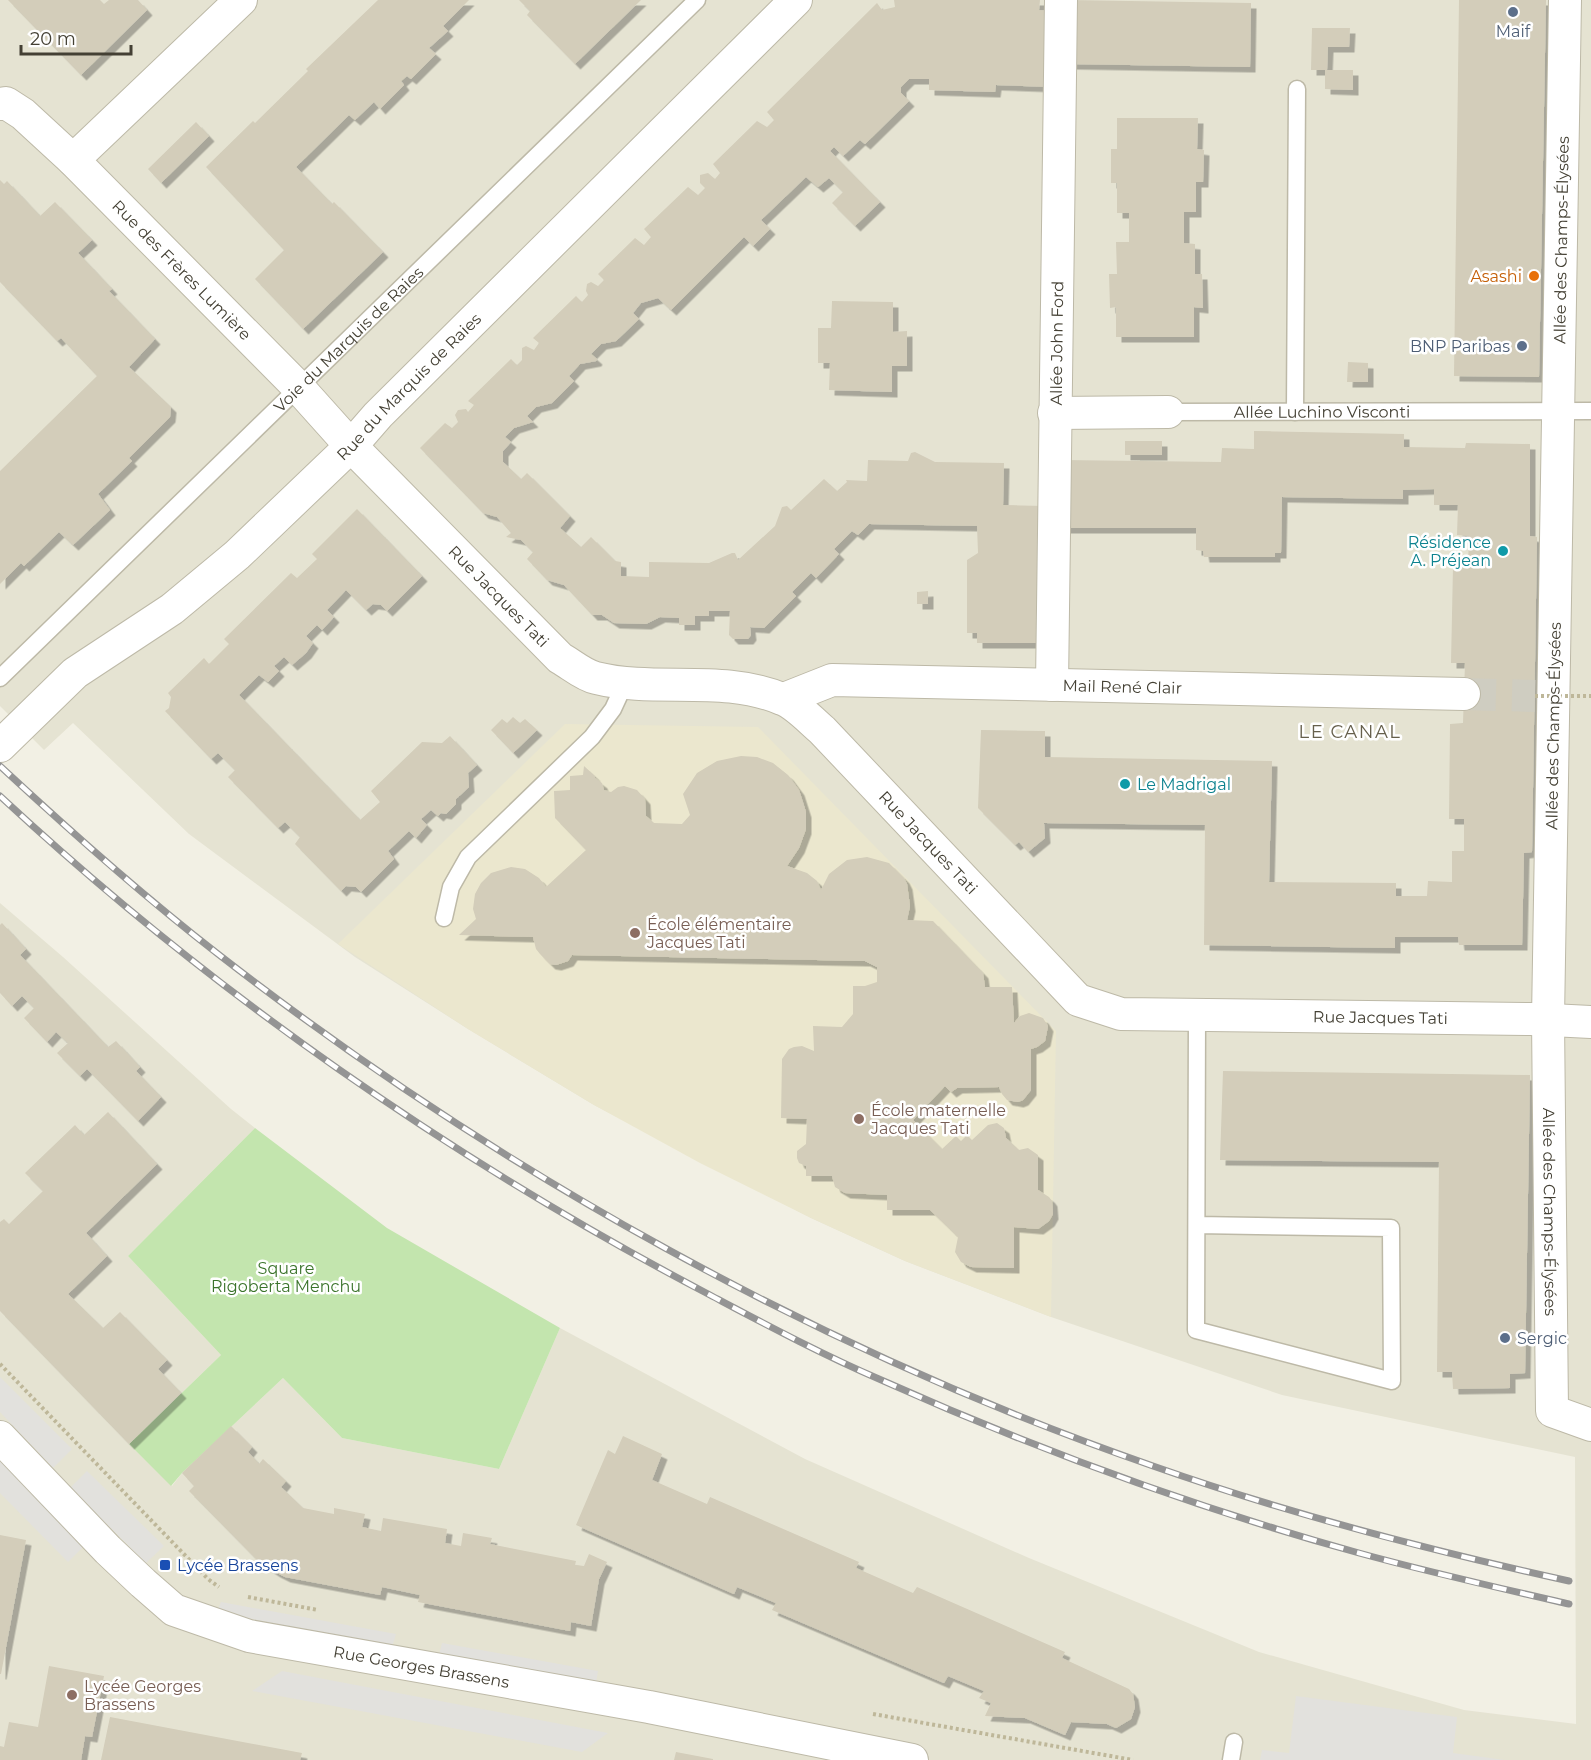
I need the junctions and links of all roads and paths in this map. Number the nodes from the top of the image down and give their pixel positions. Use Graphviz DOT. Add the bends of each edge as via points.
graph roads {
  1 [pos="242,0"];
  2 [pos="697,0"];
  3 [pos="796,0"];
  4 [pos="1061,0"];
  5 [pos="1565,0"];
  6 [pos="1297,89"];
  7 [pos="2,100"];
  8 [pos="73,160"];
  9 [pos="299,388"];
  10 [pos="1591,411"];
  11 [pos="1168,412"];
  12 [pos="1295,412"];
  13 [pos="1558,412"];
  14 [pos="1054,413"];
  15 [pos="351,446"];
  16 [pos="0,678"];
  17 [pos="625,683"];
  18 [pos="1052,685"];
  19 [pos="1464,694"];
  20 [pos="1535,696"];
  21 [pos="1591,696"];
  22 [pos="784,699"];
  23 [pos="10,736"];
  24 [pos="444,918"];
  25 [pos="1197,1015"];
  26 [pos="1548,1019"];
  27 [pos="1591,1022"];
  28 [pos="1197,1225"];
  29 [pos="0,1364"];
  30 [pos="1591,1425"];
  31 [pos="0,1437"];
  32 [pos="221,1588"];
  33 [pos="239,1595"];
  34 [pos="329,1612"];
  35 [pos="866,1713"];
  36 [pos="1234,1742"];
  37 [pos="912,1760"];
  38 [pos="1132,1760"];
  39 [pos="1231,1760"];
  1 -- 8 [label="street"];
  2 -- 9 [label="lane, Voie du Marquis de Raies"];
  3 -- 15 [label="street, Rue du Marquis de Raies"];
  4 -- 14 [label="street, Allée John Ford"];
  5 -- 13 [label="street, Allée des Champs-Élysées"];
  6 -- 12 [label="lane"];
  7 -- 8 [label="street, Rue des Frères Lumière"];
  8 -- 9 [label="street, Rue des Frères Lumière"];
  9 -- 15 [label="street, Rue des Frères Lumière"];
  9 -- 16 [label="lane, Voie du Marquis de Raies"];
  10 -- 13 [label="lane, Allée Luchino Visconti"];
  11 -- 12 [label="lane, Allée Luchino Visconti"];
  11 -- 14 [label="street, Allée Luchino Visconti"];
  12 -- 13 [label="lane, Allée Luchino Visconti"];
  13 -- 26 [label="street, Allée des Champs-Élysées"];
  14 -- 18 [label="street, Allée John Ford"];
  15 -- 17 [label="street, Rue Jacques Tati" via="560,658 593,677"];
  15 -- 23 [label="street, Rue du Marquis de Raies" via="237,555 172,609 75,673"];
  17 -- 22 [label="street, Rue Jacques Tati" via="720,686"];
  17 -- 24 [label="lane" via="613,709 592,737 468,857 451,888"];
  18 -- 19 [label="street, Mail René Clair"];
  18 -- 22 [label="street, Mail René Clair" via="832,680"];
  20 -- 21 [label="path, bridge"];
  22 -- 25 [label="street, Rue Jacques Tati" via="822,730 1078,1000 1121,1014"];
  25 -- 26 [label="street, Rue Jacques Tati"];
  25 -- 28 [label="lane"];
  26 -- 27 [label="street, Rue Jacques Tati"];
  26 -- 30 [label="street, Allée des Champs-Élysées" via="1552,1411"];
  28 -- 28 [label="lane" via="1196,1330 1392,1381 1391,1228"];
  29 -- 32 [label="path"];
  31 -- 37 [label="street, Rue Georges Brassens" via="174,1610 218,1626 249,1636 649,1707"];
  33 -- 34 [label="path"];
  35 -- 38 [label="path"];
  36 -- 39 [label="lane"];
}
